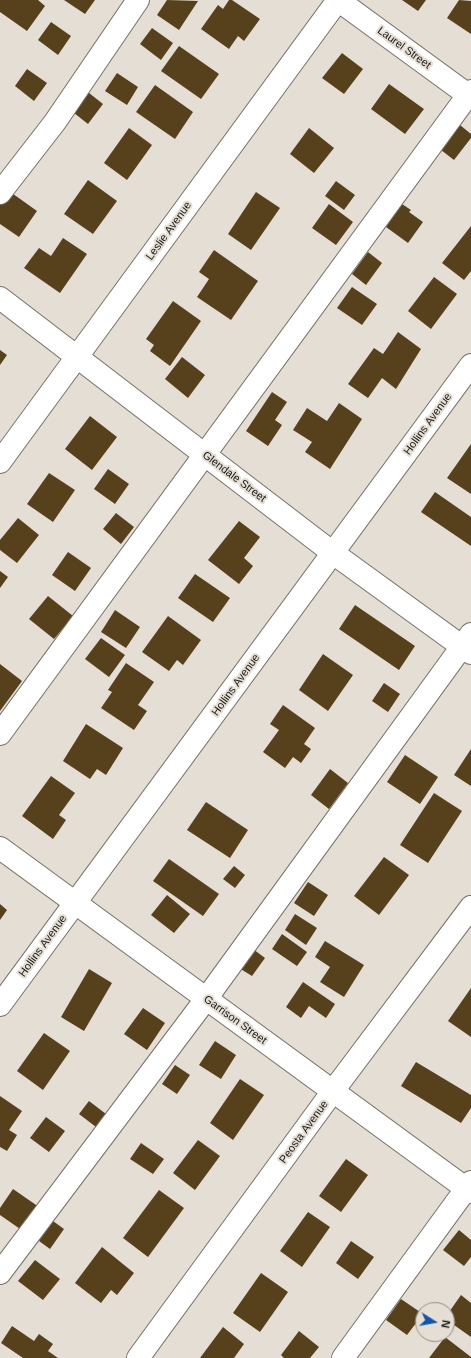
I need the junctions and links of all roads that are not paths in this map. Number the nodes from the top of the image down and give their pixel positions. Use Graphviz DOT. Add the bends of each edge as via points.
graph roads {
  1 [pos="138,0"];
  2 [pos="338,0"];
  3 [pos="470,94"];
  4 [pos="0,193"];
  5 [pos="0,298"];
  6 [pos="77,357"];
  7 [pos="471,365"];
  8 [pos="204,455"];
  9 [pos="0,462"];
  10 [pos="333,553"];
  11 [pos="468,644"];
  12 [pos="0,734"];
  13 [pos="0,848"];
  14 [pos="75,902"];
  15 [pos="471,907"];
  16 [pos="206,998"];
  17 [pos="0,1005"];
  18 [pos="333,1091"];
  19 [pos="469,1187"];
  20 [pos="0,1273"];
  21 [pos="138,1358"];
  22 [pos="343,1358"];
  1 -- 4 [label="street" via="55,122"];
  2 -- 3 [label="street, Laurel Street"];
  2 -- 6 [label="street, Leslie Avenue"];
  3 -- 8 [label="street"];
  5 -- 6 [label="street, Glendale Street"];
  6 -- 8 [label="street, Glendale Street"];
  6 -- 9 [label="street, Leslie Avenue"];
  7 -- 10 [label="street, Hollins Avenue"];
  8 -- 10 [label="street, Glendale Street"];
  8 -- 12 [label="street"];
  10 -- 11 [label="street, Glendale Street"];
  10 -- 14 [label="street, Hollins Avenue"];
  11 -- 16 [label="street"];
  13 -- 14 [label="street, Garrison Street"];
  14 -- 16 [label="street, Garrison Street"];
  14 -- 17 [label="street, Hollins Avenue"];
  15 -- 18 [label="street, Peosta Avenue"];
  16 -- 18 [label="street, Garrison Street"];
  16 -- 20 [label="street"];
  18 -- 19 [label="street, Garrison Street"];
  18 -- 21 [label="street, Peosta Avenue"];
  19 -- 22 [label="street"];
}
